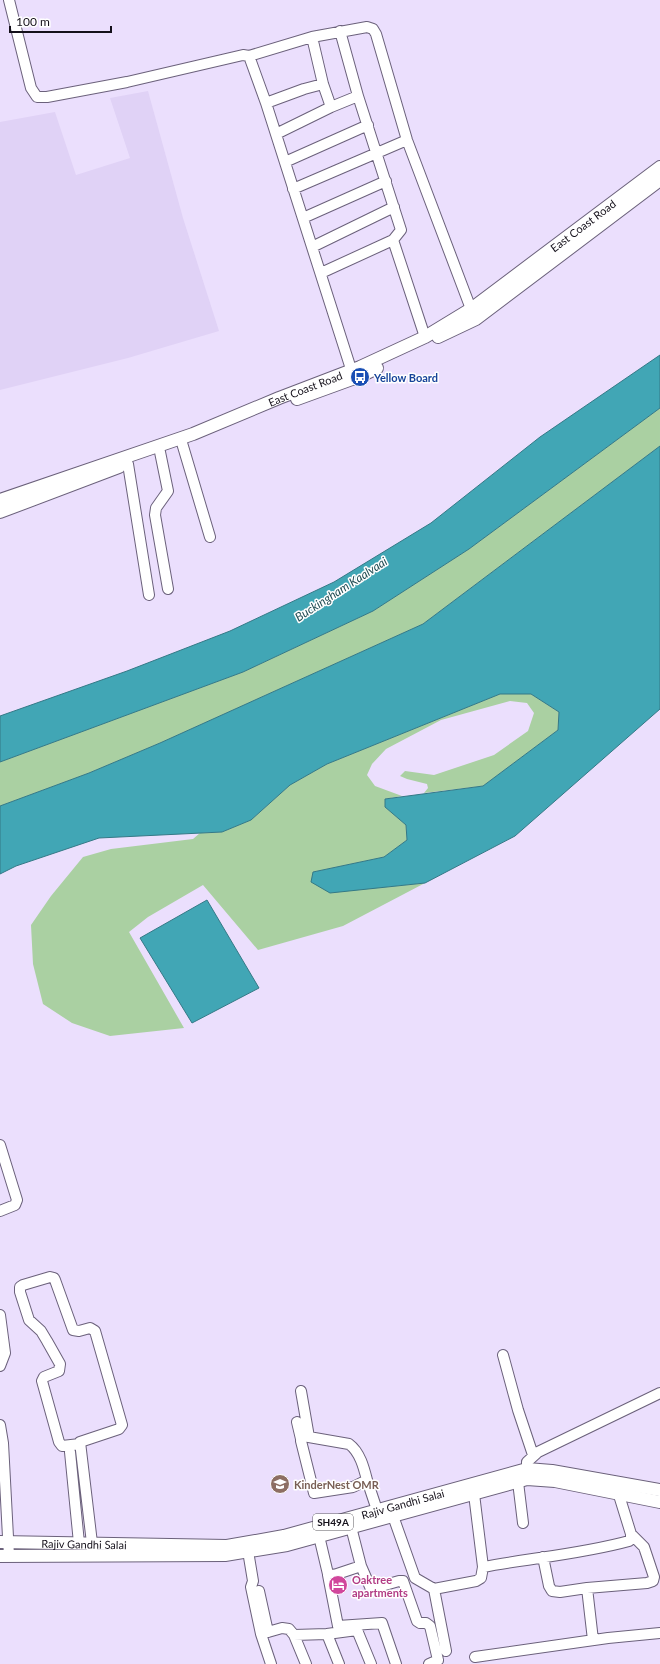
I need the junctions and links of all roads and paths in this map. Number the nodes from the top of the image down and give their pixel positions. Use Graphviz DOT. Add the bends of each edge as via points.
graph roads {
  1 [pos="9,0"];
  2 [pos="340,31"];
  3 [pos="312,36"];
  4 [pos="249,56"];
  5 [pos="323,84"];
  6 [pos="358,96"];
  7 [pos="266,104"];
  8 [pos="331,107"];
  9 [pos="368,125"];
  10 [pos="276,134"];
  11 [pos="407,140"];
  12 [pos="376,153"];
  13 [pos="285,162"];
  14 [pos="660,166"];
  15 [pos="660,180"];
  16 [pos="386,181"];
  17 [pos="293,189"];
  18 [pos="394,207"];
  19 [pos="303,218"];
  20 [pos="393,240"];
  21 [pos="312,247"];
  22 [pos="321,273"];
  23 [pos="471,309"];
  24 [pos="425,337"];
  25 [pos="351,369"];
  26 [pos="182,443"];
  27 [pos="160,452"];
  28 [pos="128,464"];
  29 [pos="0,500"];
  30 [pos="0,512"];
  31 [pos="210,537"];
  32 [pos="168,588"];
  33 [pos="149,595"];
  34 [pos="0,1145"];
  35 [pos="0,1211"];
  36 [pos="0,1315"];
  37 [pos="503,1355"];
  38 [pos="0,1366"];
  39 [pos="301,1391"];
  40 [pos="660,1393"];
  41 [pos="297,1422"];
  42 [pos="0,1425"];
  43 [pos="305,1438"];
  44 [pos="80,1444"];
  45 [pos="70,1452"];
  46 [pos="533,1455"];
  47 [pos="524,1477"];
  48 [pos="367,1480"];
  49 [pos="660,1490"];
  50 [pos="618,1492"];
  51 [pos="474,1494"];
  52 [pos="660,1502"];
  53 [pos="377,1510"];
  54 [pos="394,1516"];
  55 [pos="523,1523"];
  56 [pos="351,1528"];
  57 [pos="631,1534"];
  58 [pos="319,1536"];
  59 [pos="4,1542"];
  60 [pos="79,1543"];
  61 [pos="92,1543"];
  62 [pos="248,1551"];
  63 [pos="5,1556"];
  64 [pos="92,1556"];
  65 [pos="543,1557"];
  66 [pos="361,1566"];
  67 [pos="484,1567"];
  68 [pos="328,1575"];
  69 [pos="587,1588"];
  70 [pos="434,1589"];
  71 [pos="357,1630"];
  72 [pos="265,1633"];
  73 [pos="660,1633"];
  74 [pos="327,1634"];
  75 [pos="294,1636"];
  76 [pos="593,1640"];
  77 [pos="446,1651"];
  78 [pos="475,1657"];
  79 [pos="271,1664"];
  80 [pos="306,1664"];
  81 [pos="339,1664"];
  82 [pos="371,1664"];
  83 [pos="392,1664"];
  84 [pos="396,1664"];
  85 [pos="429,1664"];
  1 -- 4 [label="street" via="31,88 38,97 127,82 243,55"];
  2 -- 3 [label="street"];
  2 -- 6 [label="street"];
  2 -- 11 [label="street" via="367,27 373,29 389,74"];
  3 -- 4 [label="street"];
  3 -- 5 [label="street"];
  4 -- 7 [label="street"];
  5 -- 7 [label="street"];
  5 -- 8 [label="street"];
  6 -- 8 [label="street"];
  6 -- 9 [label="street"];
  7 -- 10 [label="street"];
  8 -- 10 [label="street"];
  9 -- 12 [label="street"];
  9 -- 13 [label="street"];
  10 -- 13 [label="street"];
  11 -- 12 [label="street"];
  11 -- 23 [label="street"];
  12 -- 16 [label="street"];
  12 -- 17 [label="street"];
  13 -- 17 [label="street"];
  14 -- 23 [label="main road, East Coast Road"];
  15 -- 26 [label="main road, East Coast Road" via="476,319 363,375"];
  16 -- 18 [label="street"];
  16 -- 19 [label="street"];
  17 -- 19 [label="street"];
  18 -- 20 [label="street" via="401,230"];
  18 -- 21 [label="street"];
  19 -- 21 [label="street"];
  20 -- 22 [label="street"];
  20 -- 24 [label="street"];
  21 -- 22 [label="street"];
  22 -- 25 [label="street"];
  23 -- 24 [label="main road, East Coast Road"];
  24 -- 25 [label="main road, East Coast Road"];
  25 -- 29 [label="main road, East Coast Road" via="194,434"];
  26 -- 27 [label="main road, East Coast Road"];
  26 -- 31 [label="street"];
  27 -- 28 [label="main road, East Coast Road"];
  27 -- 32 [label="street" via="168,492 156,508 155,515"];
  28 -- 30 [label="main road, East Coast Road"];
  28 -- 33 [label="street"];
  34 -- 35 [label="street" via="17,1200 15,1205"];
  36 -- 38 [label="street" via="5,1353"];
  37 -- 46 [label="street"];
  39 -- 43 [label="street"];
  40 -- 46 [label="street"];
  41 -- 43 [label="street"];
  42 -- 59 [label="street" via="3,1443"];
  43 -- 48 [label="street" via="345,1442 352,1446"];
  43 -- 48 [label="street" via="314,1493 353,1487"];
  44 -- 44 [label="street" via="81,1441 119,1429 122,1425 95,1331 90,1328 73,1330 55,1280 50,1277 22,1285 20,1292 29,1320 44,1336 60,1364 59,1371 44,1377 42,1381 59,1442 62,1446"];
  44 -- 61 [label="street"];
  45 -- 60 [label="street"];
  46 -- 47 [label="street" via="527,1462"];
  47 -- 49 [label="main road, Rajiv Gandhi Salai / SH49A" via="552,1471"];
  47 -- 50 [label="main road, Rajiv Gandhi Salai / SH49A"];
  47 -- 51 [label="main road, Rajiv Gandhi Salai / SH49A"];
  47 -- 53 [label="main road, Rajiv Gandhi Salai / SH49A"];
  47 -- 55 [label="street"];
  48 -- 53 [label="street"];
  50 -- 52 [label="main road, Rajiv Gandhi Salai / SH49A"];
  50 -- 57 [label="street"];
  51 -- 54 [label="main road, Rajiv Gandhi Salai / SH49A"];
  51 -- 67 [label="street"];
  53 -- 61 [label="main road, Rajiv Gandhi Salai / SH49A" via="284,1536 227,1546"];
  54 -- 56 [label="main road, Rajiv Gandhi Salai / SH49A"];
  54 -- 70 [label="street" via="415,1578"];
  56 -- 58 [label="main road, Rajiv Gandhi Salai / SH49A"];
  56 -- 66 [label="street"];
  57 -- 65 [label="street" via="631,1539 626,1541"];
  57 -- 69 [label="street" via="644,1547 653,1580 647,1583"];
  58 -- 62 [label="main road, Rajiv Gandhi Salai / SH49A" via="287,1545"];
  58 -- 68 [label="street"];
  59 -- 60 [label="main road, Rajiv Gandhi Salai / SH49A"];
  59 -- 63 [label="street"];
  60 -- 61 [label="main road, Rajiv Gandhi Salai / SH49A"];
  61 -- 64 [label="street"];
  62 -- 64 [label="main road, Rajiv Gandhi Salai / SH49A" via="225,1555"];
  62 -- 72 [label="street" via="253,1581 251,1587"];
  63 -- 64 [label="main road, Rajiv Gandhi Salai / SH49A"];
  65 -- 67 [label="street"];
  65 -- 69 [label="street" via="552,1591"];
  66 -- 68 [label="street"];
  66 -- 85 [label="street" via="371,1589 403,1581 417,1621 430,1626 438,1660"];
  67 -- 70 [label="street" via="481,1578 476,1581"];
  68 -- 84 [label="street" via="338,1626 382,1623"];
  69 -- 76 [label="street"];
  70 -- 77 [label="street"];
  71 -- 74 [label="street"];
  71 -- 82 [label="street"];
  71 -- 83 [label="street" via="374,1628 379,1631"];
  72 -- 75 [label="street" via="282,1628 289,1629"];
  72 -- 79 [label="street"];
  73 -- 76 [label="street"];
  74 -- 75 [label="street"];
  74 -- 81 [label="street"];
  75 -- 80 [label="street"];
  76 -- 78 [label="street"];
}
